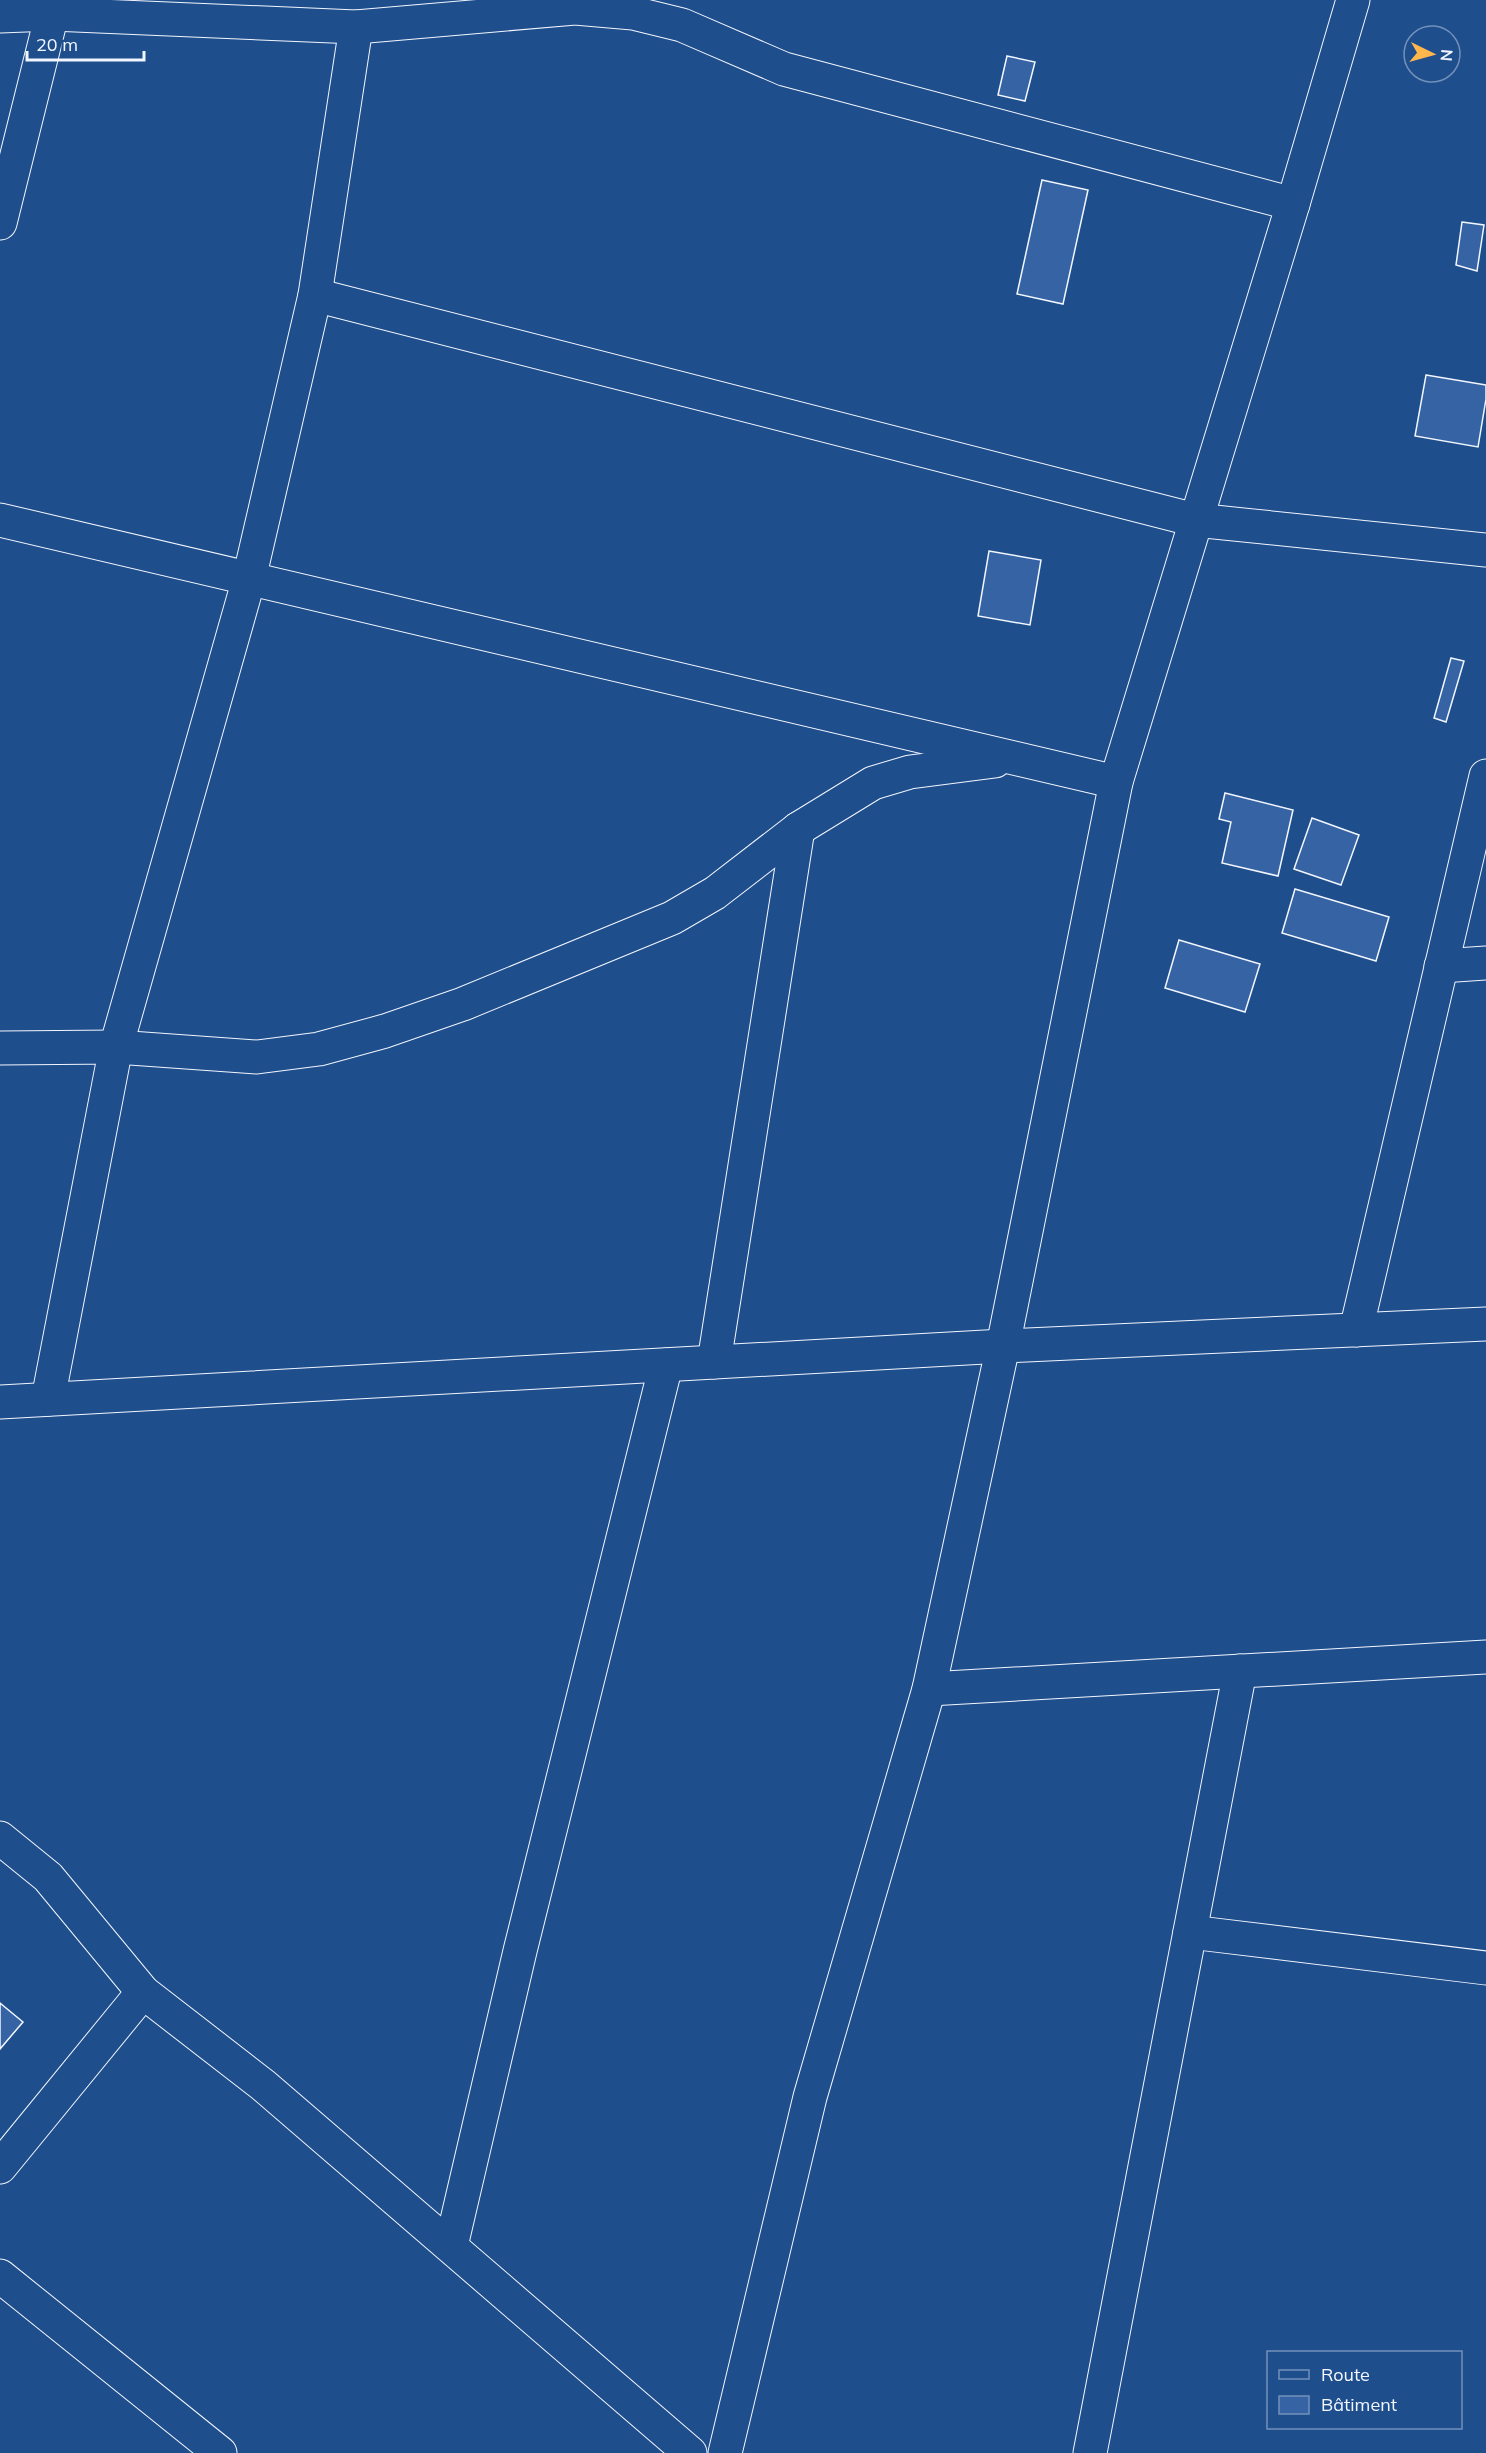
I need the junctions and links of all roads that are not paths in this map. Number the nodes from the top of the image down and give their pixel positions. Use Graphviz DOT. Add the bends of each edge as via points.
graph roads {
  1 [pos="1353,0"];
  2 [pos="685,12"];
  3 [pos="52,14"];
  4 [pos="0,16"];
  5 [pos="356,27"];
  6 [pos="1293,204"];
  7 [pos="0,224"];
  8 [pos="315,296"];
  9 [pos="0,519"];
  10 [pos="1195,520"];
  11 [pos="1486,550"];
  12 [pos="249,579"];
  13 [pos="1014,758"];
  14 [pos="1486,776"];
  15 [pos="1116,782"];
  16 [pos="798,829"];
  17 [pos="1486,963"];
  18 [pos="1441,966"];
  19 [pos="116,1047"];
  20 [pos="0,1048"];
  21 [pos="1486,1324"];
  22 [pos="1356,1330"];
  23 [pos="1003,1346"];
  24 [pos="714,1362"];
  25 [pos="666,1365"];
  26 [pos="48,1399"];
  27 [pos="0,1402"];
  28 [pos="1486,1658"];
  29 [pos="1240,1671"];
  30 [pos="929,1689"];
  31 [pos="0,1838"];
  32 [pos="1190,1932"];
  33 [pos="1486,1968"];
  34 [pos="143,1992"];
  35 [pos="0,2167"];
  36 [pos="451,2246"];
  37 [pos="0,2276"];
  38 [pos="220,2453"];
  39 [pos="690,2453"];
  40 [pos="725,2453"];
  41 [pos="1090,2453"];
  1 -- 6 [label="street"];
  2 -- 5 [label="street" via="575,8"];
  2 -- 6 [label="street" via="784,69"];
  3 -- 4 [label="street"];
  3 -- 5 [label="street"];
  3 -- 7 [label="street"];
  5 -- 8 [label="street"];
  6 -- 10 [label="street"];
  8 -- 10 [label="street"];
  8 -- 12 [label="street"];
  9 -- 12 [label="street"];
  10 -- 11 [label="street"];
  10 -- 15 [label="street"];
  12 -- 13 [label="street"];
  12 -- 19 [label="street"];
  13 -- 15 [label="street"];
  13 -- 16 [label="street" via="910,772 873,783"];
  14 -- 18 [label="street"];
  15 -- 23 [label="street"];
  16 -- 19 [label="street" via="715,893 672,918 463,1004 385,1031 319,1049 257,1057"];
  16 -- 24 [label="street"];
  17 -- 18 [label="street"];
  18 -- 22 [label="street"];
  19 -- 20 [label="street"];
  19 -- 26 [label="street"];
  21 -- 22 [label="street"];
  22 -- 23 [label="street"];
  23 -- 24 [label="street"];
  23 -- 30 [label="street"];
  24 -- 25 [label="street"];
  25 -- 26 [label="street"];
  25 -- 36 [label="street"];
  26 -- 27 [label="street"];
  28 -- 29 [label="street"];
  29 -- 30 [label="street"];
  29 -- 32 [label="street"];
  30 -- 40 [label="street" via="810,2097"];
  31 -- 34 [label="street" via="48,1877"];
  32 -- 33 [label="street"];
  32 -- 41 [label="street"];
  34 -- 35 [label="street"];
  34 -- 36 [label="street" via="264,2085"];
  36 -- 39 [label="street"];
  37 -- 38 [label="street"];
}
